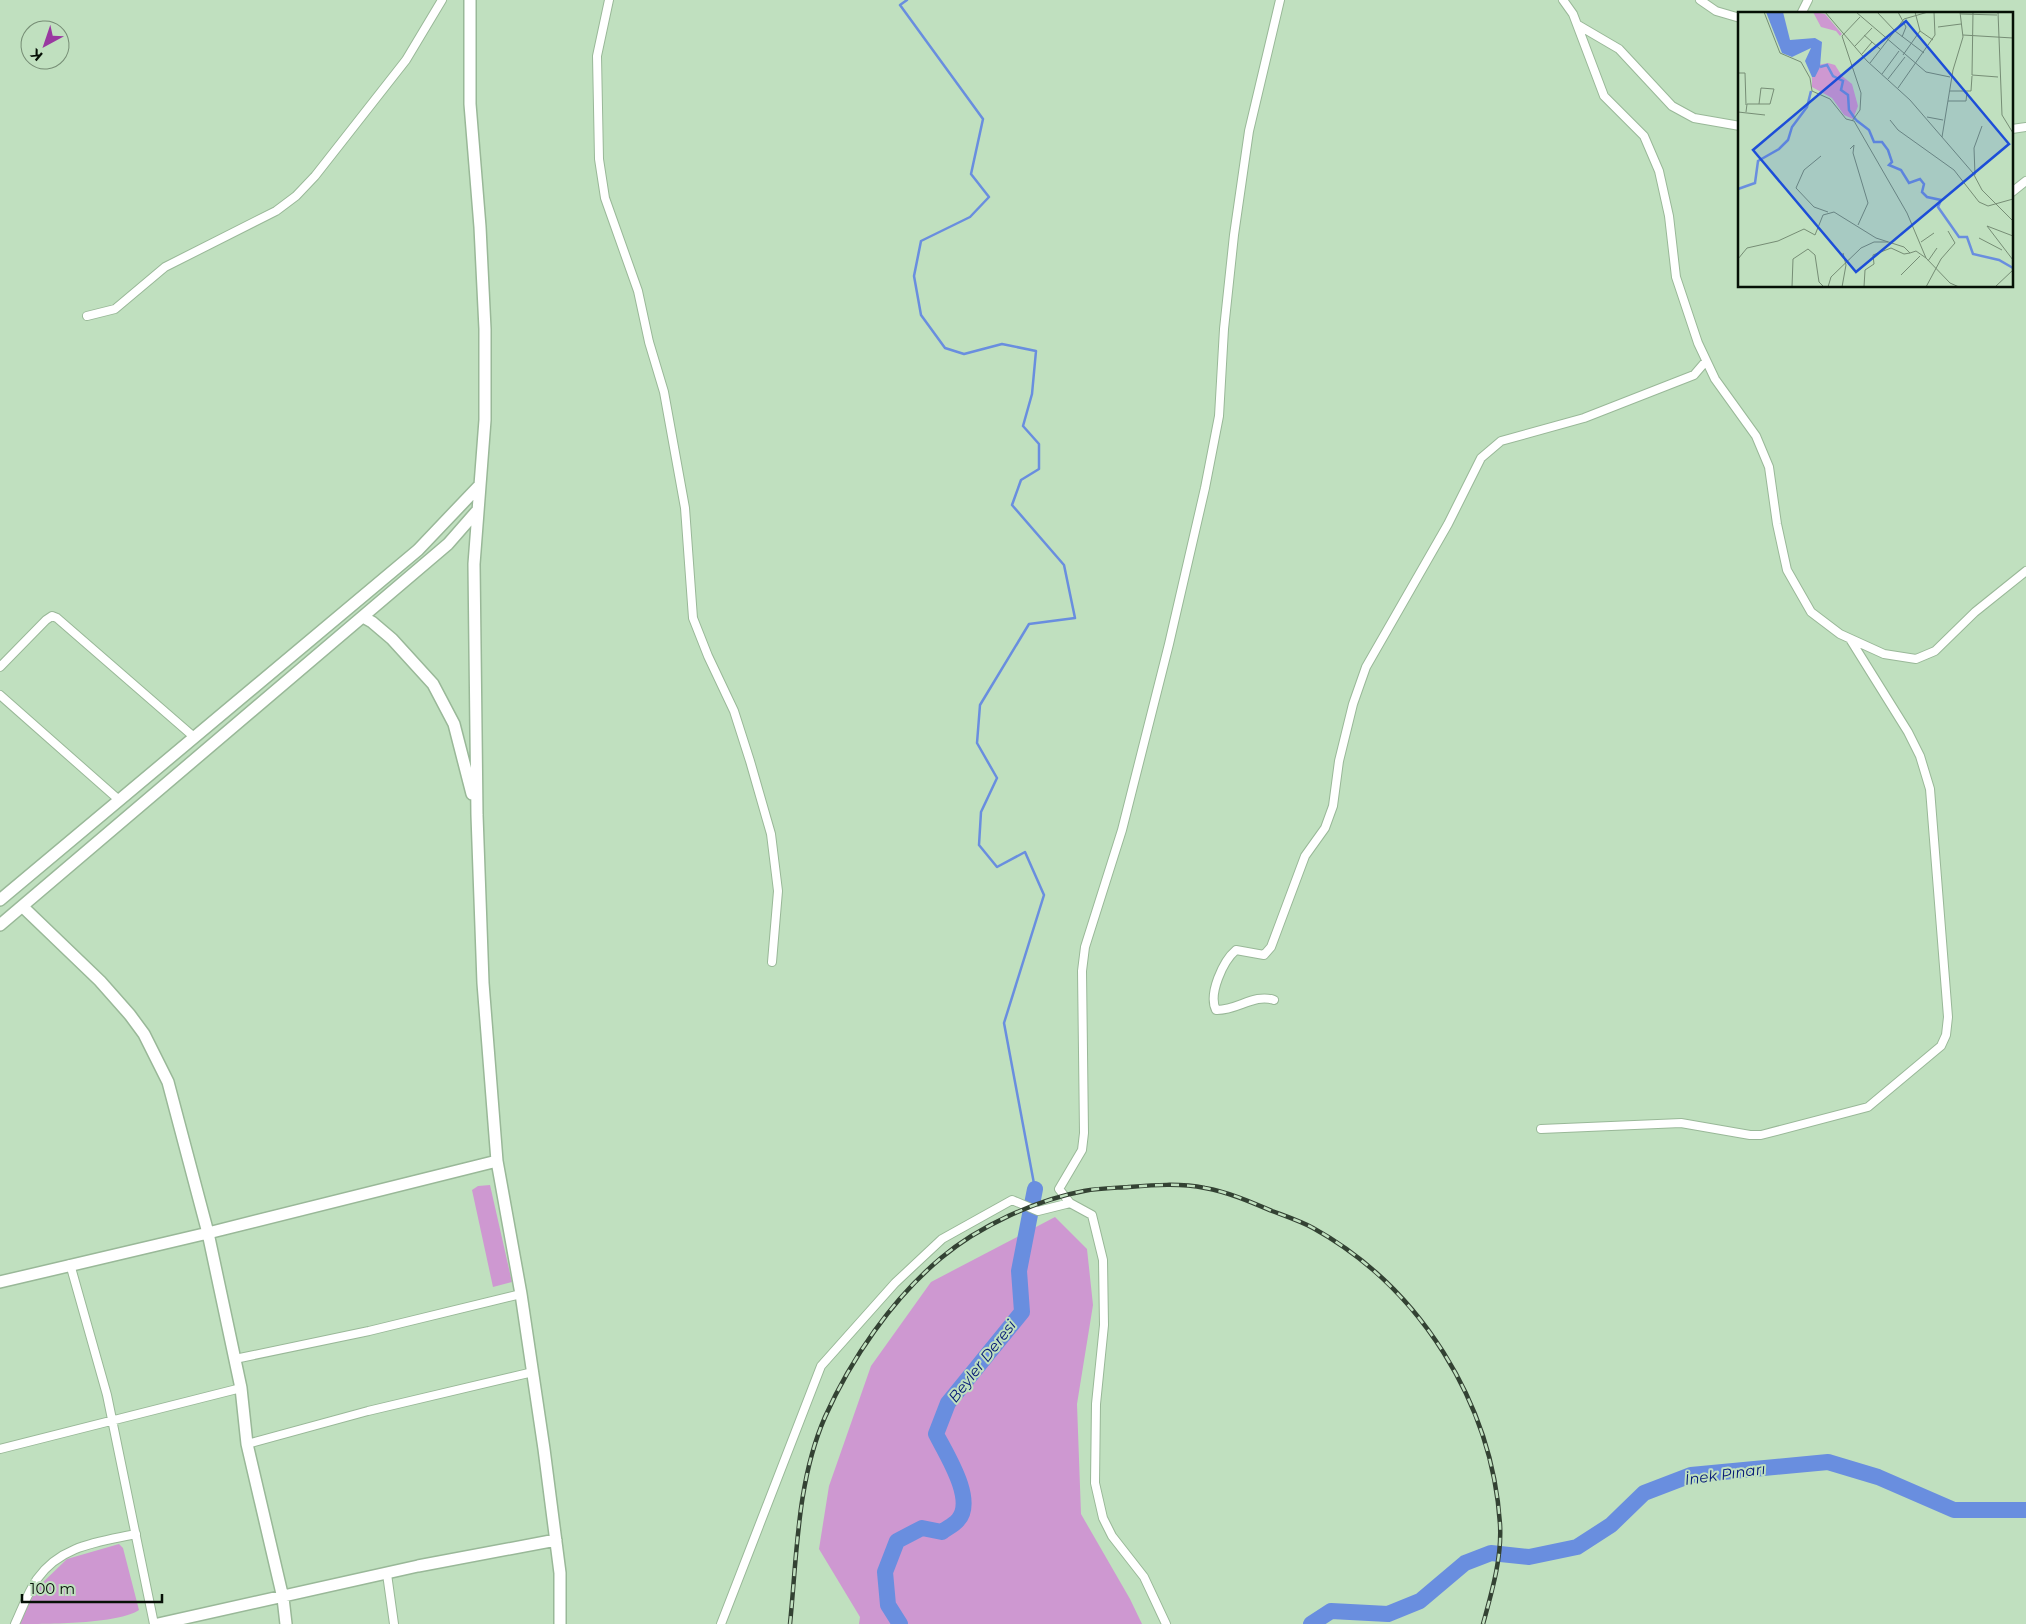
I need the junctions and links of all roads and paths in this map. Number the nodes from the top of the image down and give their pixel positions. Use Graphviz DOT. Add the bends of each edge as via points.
graph roads {
  1 [pos="442,0"];
  2 [pos="470,0"];
  3 [pos="609,0"];
  4 [pos="1280,0"];
  5 [pos="1563,0"];
  6 [pos="1700,0"];
  7 [pos="1808,0"];
  8 [pos="1802,12"];
  9 [pos="1738,17"];
  10 [pos="1578,25"];
  11 [pos="1738,126"];
  12 [pos="2026,181"];
  13 [pos="2014,190"];
  14 [pos="87,316"];
  15 [pos="1706,361"];
  16 [pos="478,487"];
  17 [pos="476,512"];
  18 [pos="2026,571"];
  19 [pos="363,617"];
  20 [pos="1850,639"];
  21 [pos="0,667"];
  22 [pos="0,695"];
  23 [pos="194,737"];
  24 [pos="119,800"];
  25 [pos="477,815"];
  26 [pos="0,900"];
  27 [pos="23,907"];
  28 [pos="0,925"];
  29 [pos="772,962"];
  30 [pos="1274,1000"];
  31 [pos="1541,1129"];
  32 [pos="497,1161"];
  33 [pos="1070,1203"];
  34 [pos="208,1233"];
  35 [pos="70,1264"];
  36 [pos="0,1282"];
  37 [pos="521,1294"];
  38 [pos="235,1359"];
  39 [pos="533,1372"];
  40 [pos="241,1388"];
  41 [pos="112,1421"];
  42 [pos="246,1444"];
  43 [pos="0,1449"];
  44 [pos="136,1534"];
  45 [pos="556,1540"];
  46 [pos="387,1574"];
  47 [pos="282,1598"];
  48 [pos="15,1624"];
  49 [pos="154,1624"];
  50 [pos="158,1624"];
  51 [pos="286,1624"];
  52 [pos="394,1624"];
  53 [pos="560,1624"];
  54 [pos="721,1624"];
  55 [pos="1166,1624"];
  1 -- 14 [label="street" via="406,60 296,196 276,211 165,267 115,309"];
  2 -- 16 [label="main road" via="470,104 486,329 485,420"];
  3 -- 29 [label="street" via="597,56 599,159 605,198 638,290 664,392 685,508 693,618 734,711 771,834 778,891"];
  4 -- 33 [label="street" via="1249,131 1224,330 1219,416 1205,488 1122,830 1085,948 1082,971 1084,1133 1082,1150 1059,1189"];
  5 -- 10 [label="street"];
  6 -- 9 [label="street" via="1716,11"];
  7 -- 8 [label="street"];
  10 -- 11 [label="street" via="1619,49 1672,106 1694,118"];
  10 -- 15 [label="street" via="1604,96 1644,136 1659,172 1669,216 1676,277"];
  12 -- 13 [label="street"];
  15 -- 20 [label="street" via="1756,436 1769,467 1787,570 1812,612"];
  15 -- 30 [label="street" via="1694,375 1584,418 1502,441 1481,458 1448,524 1366,667 1353,704 1325,828 1305,856 1271,947 1264,955 1236,950 1217,982 1213,1003 1216,1010 1224,1010 1264,996"];
  16 -- 17 [label="main road"];
  16 -- 23 [label="main road" via="418,550"];
  17 -- 19 [label="main road" via="448,544"];
  17 -- 25 [label="main road"];
  18 -- 20 [label="street" via="1975,612 1935,651 1916,659 1884,654"];
  19 -- 25 [label="main road" via="392,639 433,684 454,724"];
  19 -- 27 [label="main road"];
  20 -- 31 [label="street" via="1908,732 1920,756 1930,789 1948,1017 1941,1046 1868,1107 1761,1135 1681,1123"];
  21 -- 23 [label="street" via="52,616"];
  22 -- 24 [label="street"];
  23 -- 24 [label="main road"];
  24 -- 26 [label="main road"];
  25 -- 32 [label="main road" via="483,984"];
  27 -- 28 [label="main road"];
  27 -- 34 [label="main road" via="100,981 144,1034 168,1082"];
  32 -- 34 [label="main road"];
  32 -- 37 [label="main road"];
  33 -- 54 [label="street" via="1038,1212 1012,1200 942,1239 895,1283 821,1366"];
  33 -- 55 [label="street" via="1092,1215 1103,1260 1104,1326 1096,1404 1095,1473 1102,1518 1144,1577"];
  34 -- 35 [label="main road"];
  34 -- 38 [label="main road"];
  35 -- 36 [label="main road"];
  35 -- 41 [label="street" via="108,1394"];
  37 -- 38 [label="street"];
  37 -- 39 [label="main road"];
  38 -- 40 [label="main road"];
  39 -- 42 [label="street"];
  39 -- 45 [label="main road"];
  40 -- 41 [label="street"];
  40 -- 42 [label="main road"];
  41 -- 43 [label="street"];
  41 -- 44 [label="street"];
  42 -- 47 [label="main road"];
  44 -- 48 [label="street" via="77,1547 58,1556 36,1580"];
  44 -- 49 [label="street"];
  45 -- 46 [label="main road"];
  45 -- 53 [label="main road"];
  46 -- 47 [label="main road"];
  46 -- 52 [label="street"];
  47 -- 50 [label="main road"];
  47 -- 51 [label="main road"];
}
